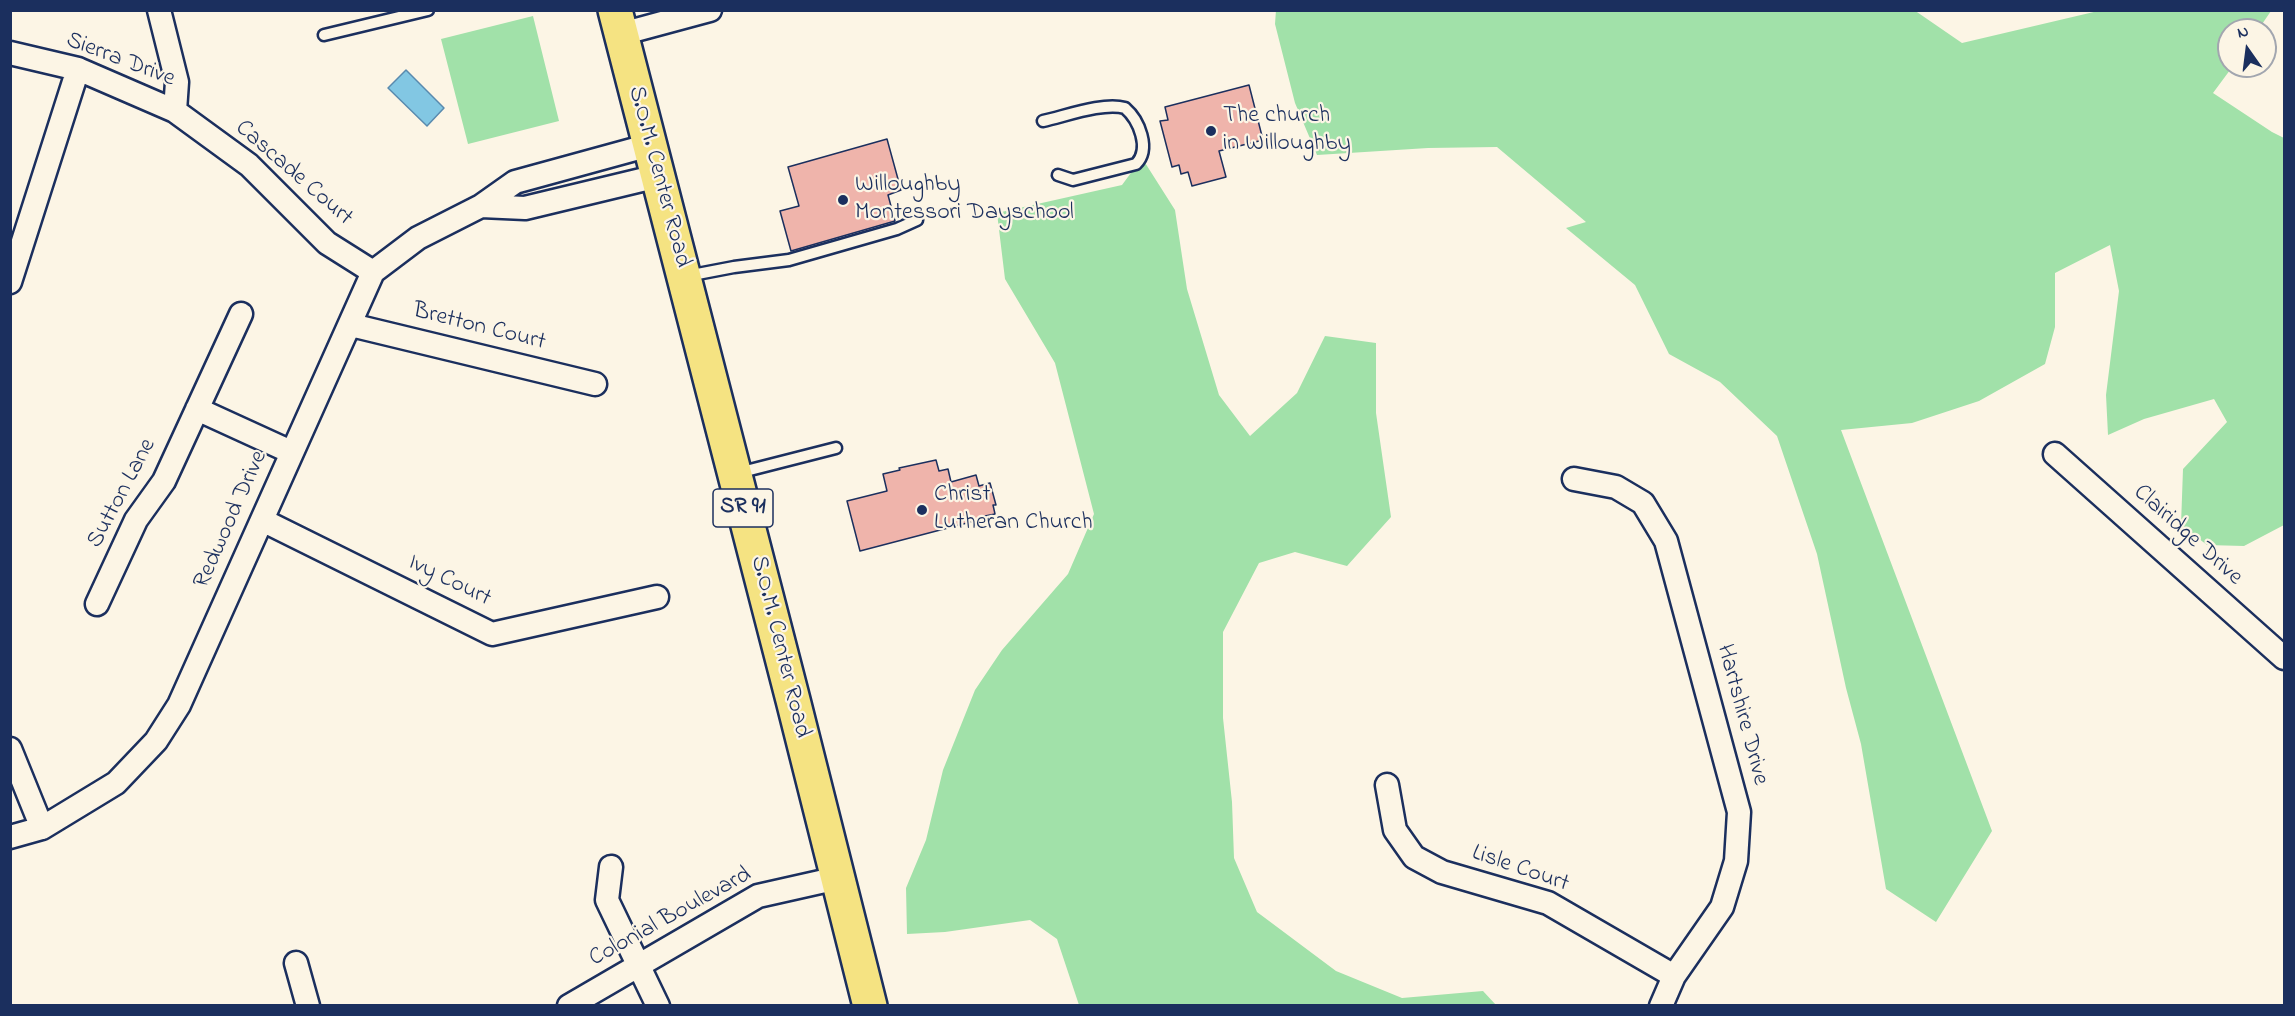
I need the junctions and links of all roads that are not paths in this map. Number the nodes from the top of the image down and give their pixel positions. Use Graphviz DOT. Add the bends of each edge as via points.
graph roads {
  1 [pos="159,10"];
  2 [pos="428,10"];
  3 [pos="710,10"];
  4 [pos="618,22"];
  5 [pos="324,35"];
  6 [pos="10,53"];
  7 [pos="78,69"];
  8 [pos="175,111"];
  9 [pos="1043,121"];
  10 [pos="650,145"];
  11 [pos="1058,175"];
  12 [pos="658,176"];
  13 [pos="481,206"];
  14 [pos="916,220"];
  15 [pos="373,272"];
  16 [pos="684,277"];
  17 [pos="10,282"];
  18 [pos="241,314"];
  19 [pos="351,325"];
  20 [pos="595,384"];
  21 [pos="196,409"];
  22 [pos="837,448"];
  23 [pos="291,452"];
  24 [pos="2055,454"];
  25 [pos="735,474"];
  26 [pos="1574,479"];
  27 [pos="262,520"];
  28 [pos="657,597"];
  29 [pos="97,604"];
  30 [pos="2284,658"];
  31 [pos="10,749"];
  32 [pos="1387,785"];
  33 [pos="42,828"];
  34 [pos="10,837"];
  35 [pos="610,867"];
  36 [pos="837,878"];
  37 [pos="296,963"];
  38 [pos="638,966"];
  39 [pos="1674,976"];
  40 [pos="308,1005"];
  41 [pos="569,1005"];
  42 [pos="658,1005"];
  43 [pos="870,1005"];
  44 [pos="1661,1005"];
  1 -- 8 [label="street" via="177,82"];
  2 -- 5 [label="lane"];
  3 -- 4 [label="street"];
  4 -- 10 [label="main road, S.O.M. Center Road / SR 91"];
  6 -- 7 [label="street, Sierra Drive"];
  7 -- 8 [label="street, Sierra Drive"];
  7 -- 17 [label="street"];
  8 -- 15 [label="street, Cascade Court" via="249,165 327,243"];
  9 -- 11 [label="lane" via="1111,106 1125,108 1137,122 1144,151 1136,164 1073,180"];
  10 -- 12 [label="main road, S.O.M. Center Road / SR 91"];
  10 -- 13 [label="street" via="515,182"];
  12 -- 13 [label="street" via="525,208"];
  12 -- 16 [label="main road, S.O.M. Center Road / SR 91"];
  13 -- 15 [label="street" via="418,238"];
  14 -- 16 [label="lane" via="789,260"];
  15 -- 19 [label="street, Redwood Drive"];
  16 -- 25 [label="main road, S.O.M. Center Road / SR 91"];
  18 -- 21 [label="street, Sutton Lane"];
  19 -- 20 [label="street, Bretton Court"];
  19 -- 23 [label="street, Redwood Drive"];
  21 -- 23 [label="street"];
  21 -- 29 [label="street, Sutton Lane" via="164,481 136,520"];
  22 -- 25 [label="lane"];
  23 -- 27 [label="street, Redwood Drive"];
  24 -- 30 [label="street, Clairidge Drive"];
  25 -- 36 [label="main road, S.O.M. Center Road / SR 91"];
  26 -- 39 [label="street, Hartshire Drive" via="1616,487 1643,503 1666,541 1739,812 1736,861 1722,907"];
  27 -- 28 [label="street, Ivy Court" via="492,634"];
  27 -- 33 [label="street, Redwood Drive" via="179,705 156,741 116,783"];
  31 -- 33 [label="street"];
  32 -- 39 [label="street, Lisle Court" via="1395,830 1414,857 1442,872 1548,903"];
  33 -- 34 [label="street, Redwood Drive"];
  35 -- 38 [label="street" via="607,900"];
  36 -- 38 [label="street, Colonial Boulevard" via="758,897"];
  36 -- 43 [label="main road, S.O.M. Center Road / SR 91"];
  37 -- 40 [label="street"];
  38 -- 41 [label="street, Colonial Boulevard"];
  38 -- 42 [label="street"];
  39 -- 44 [label="street, Hartshire Drive"];
}
